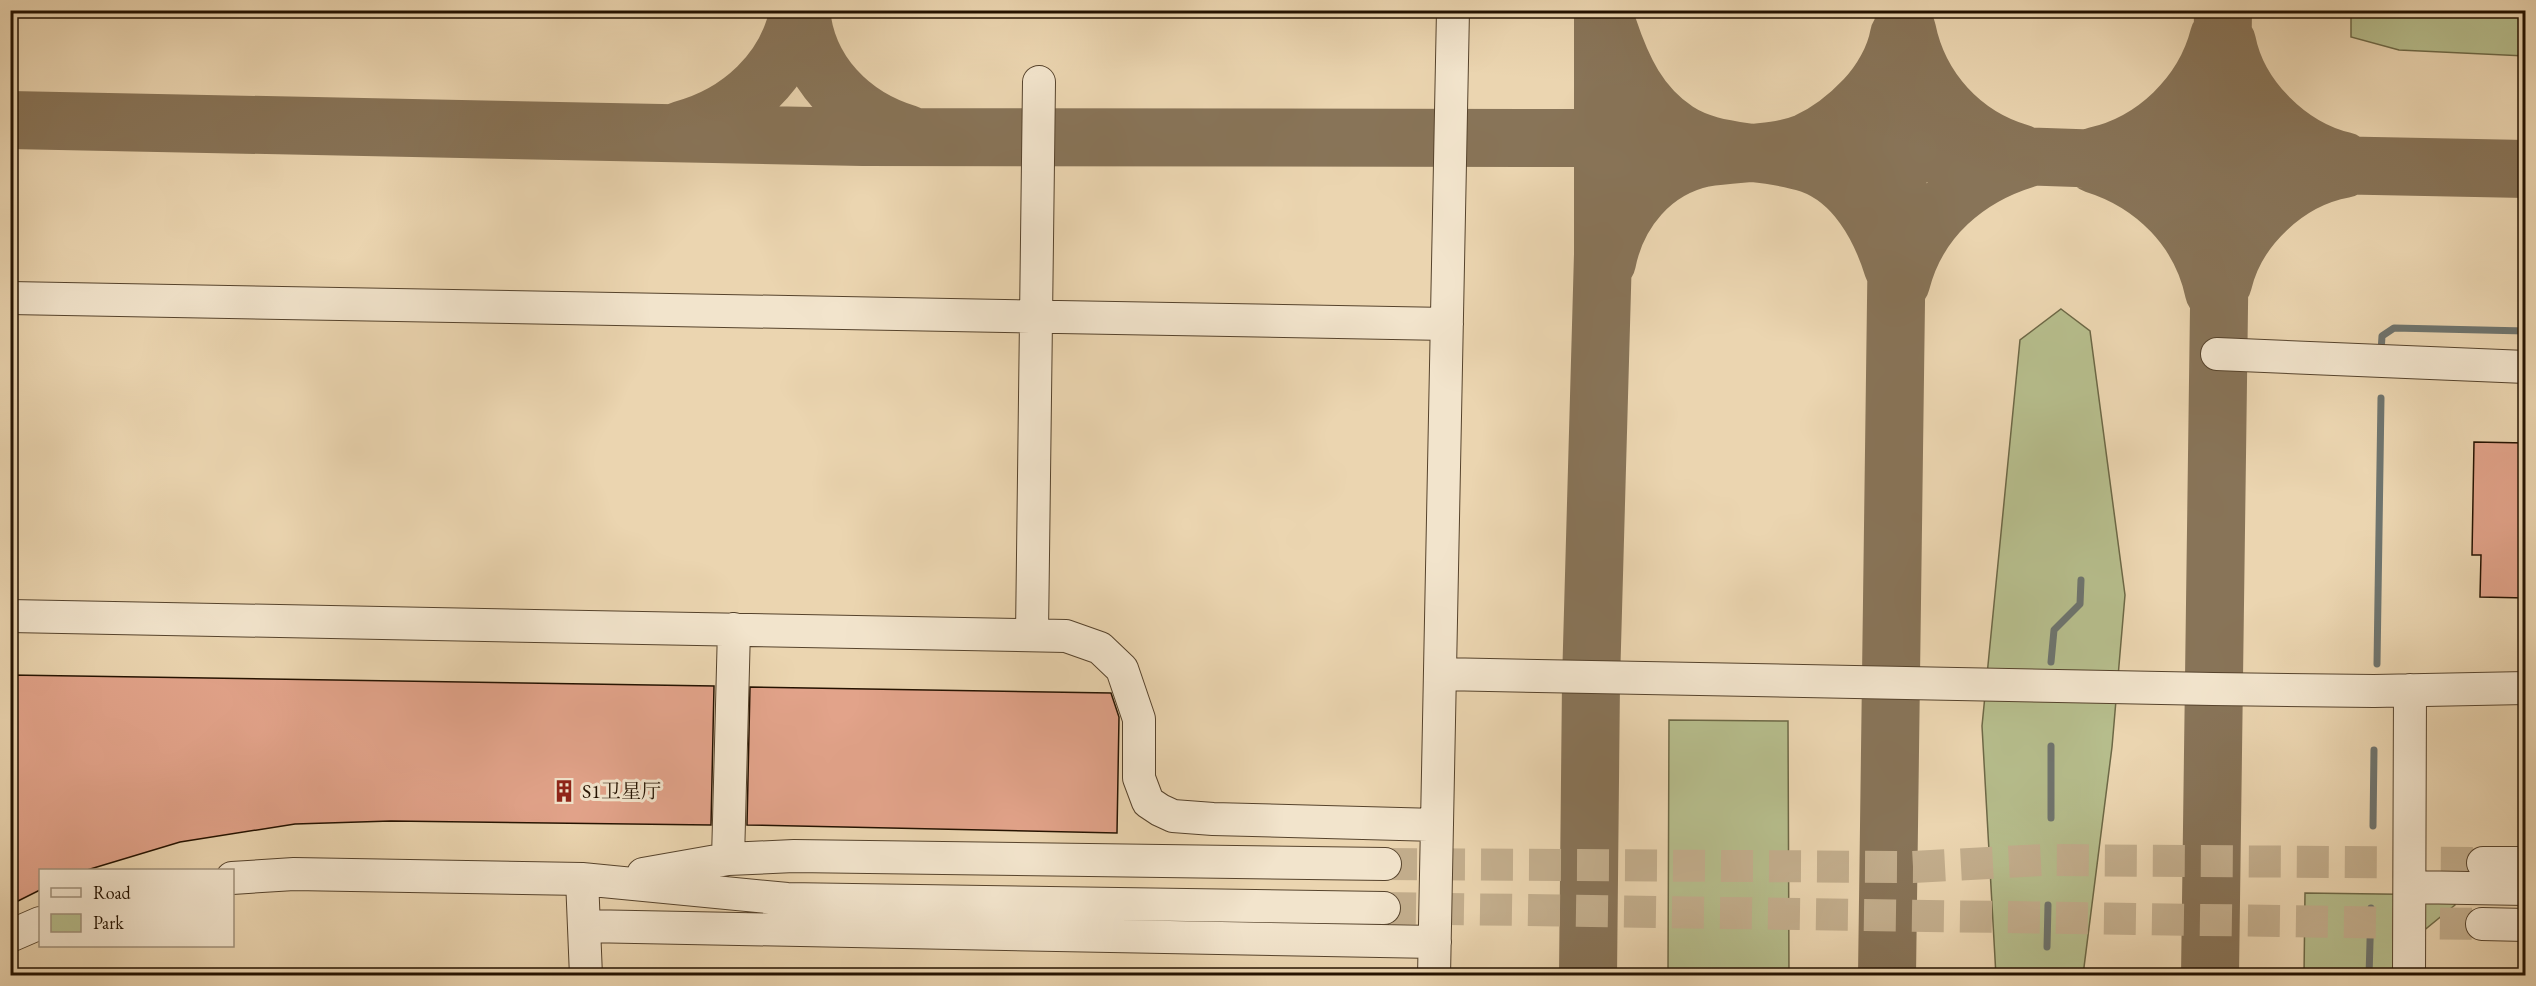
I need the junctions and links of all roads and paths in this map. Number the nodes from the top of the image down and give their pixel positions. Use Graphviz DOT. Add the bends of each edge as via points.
graph roads {
  1 [pos="1453,10"];
  2 [pos="1039,82"];
  3 [pos="10,298"];
  4 [pos="1035,316"];
  5 [pos="1447,324"];
  6 [pos="2217,354"];
  7 [pos="2526,367"];
  8 [pos="10,616"];
  9 [pos="734,629"];
  10 [pos="1032,634"];
  11 [pos="1440,674"];
  12 [pos="2526,688"];
  13 [pos="2410,690"];
  14 [pos="1437,825"];
  15 [pos="728,858"];
  16 [pos="2482,863"];
  17 [pos="2526,863"];
  18 [pos="1385,864"];
  19 [pos="234,878"];
  20 [pos="582,879"];
  21 [pos="2410,887"];
  22 [pos="2526,889"];
  23 [pos="1384,908"];
  24 [pos="39,923"];
  25 [pos="2482,924"];
  26 [pos="2526,925"];
  27 [pos="584,926"];
  28 [pos="10,936"];
  29 [pos="1435,942"];
  30 [pos="586,975"];
  31 [pos="1434,975"];
  32 [pos="2409,975"];
  1 -- 5 [label="lane"];
  2 -- 4 [label="lane"];
  3 -- 4 [label="lane"];
  4 -- 5 [label="lane"];
  4 -- 10 [label="lane"];
  5 -- 11 [label="lane"];
  6 -- 7 [label="lane"];
  8 -- 9 [label="lane"];
  9 -- 10 [label="lane"];
  9 -- 15 [label="lane"];
  10 -- 14 [label="lane" via="1084,641 1100,648 1122,669 1139,719 1139,778 1148,802 1160,810 1173,816 1213,819"];
  11 -- 13 [label="lane"];
  11 -- 14 [label="lane"];
  12 -- 13 [label="lane"];
  13 -- 21 [label="lane"];
  14 -- 29 [label="lane"];
  15 -- 18 [label="lane"];
  15 -- 20 [label="lane" via="653,873"];
  16 -- 17 [label="lane"];
  19 -- 20 [label="lane" via="294,874"];
  20 -- 23 [label="lane" via="787,899"];
  20 -- 27 [label="lane"];
  21 -- 22 [label="lane"];
  21 -- 32 [label="lane"];
  24 -- 28 [label="lane"];
  25 -- 26 [label="lane"];
  27 -- 29 [label="lane"];
  27 -- 30 [label="lane"];
  29 -- 31 [label="lane"];
}
